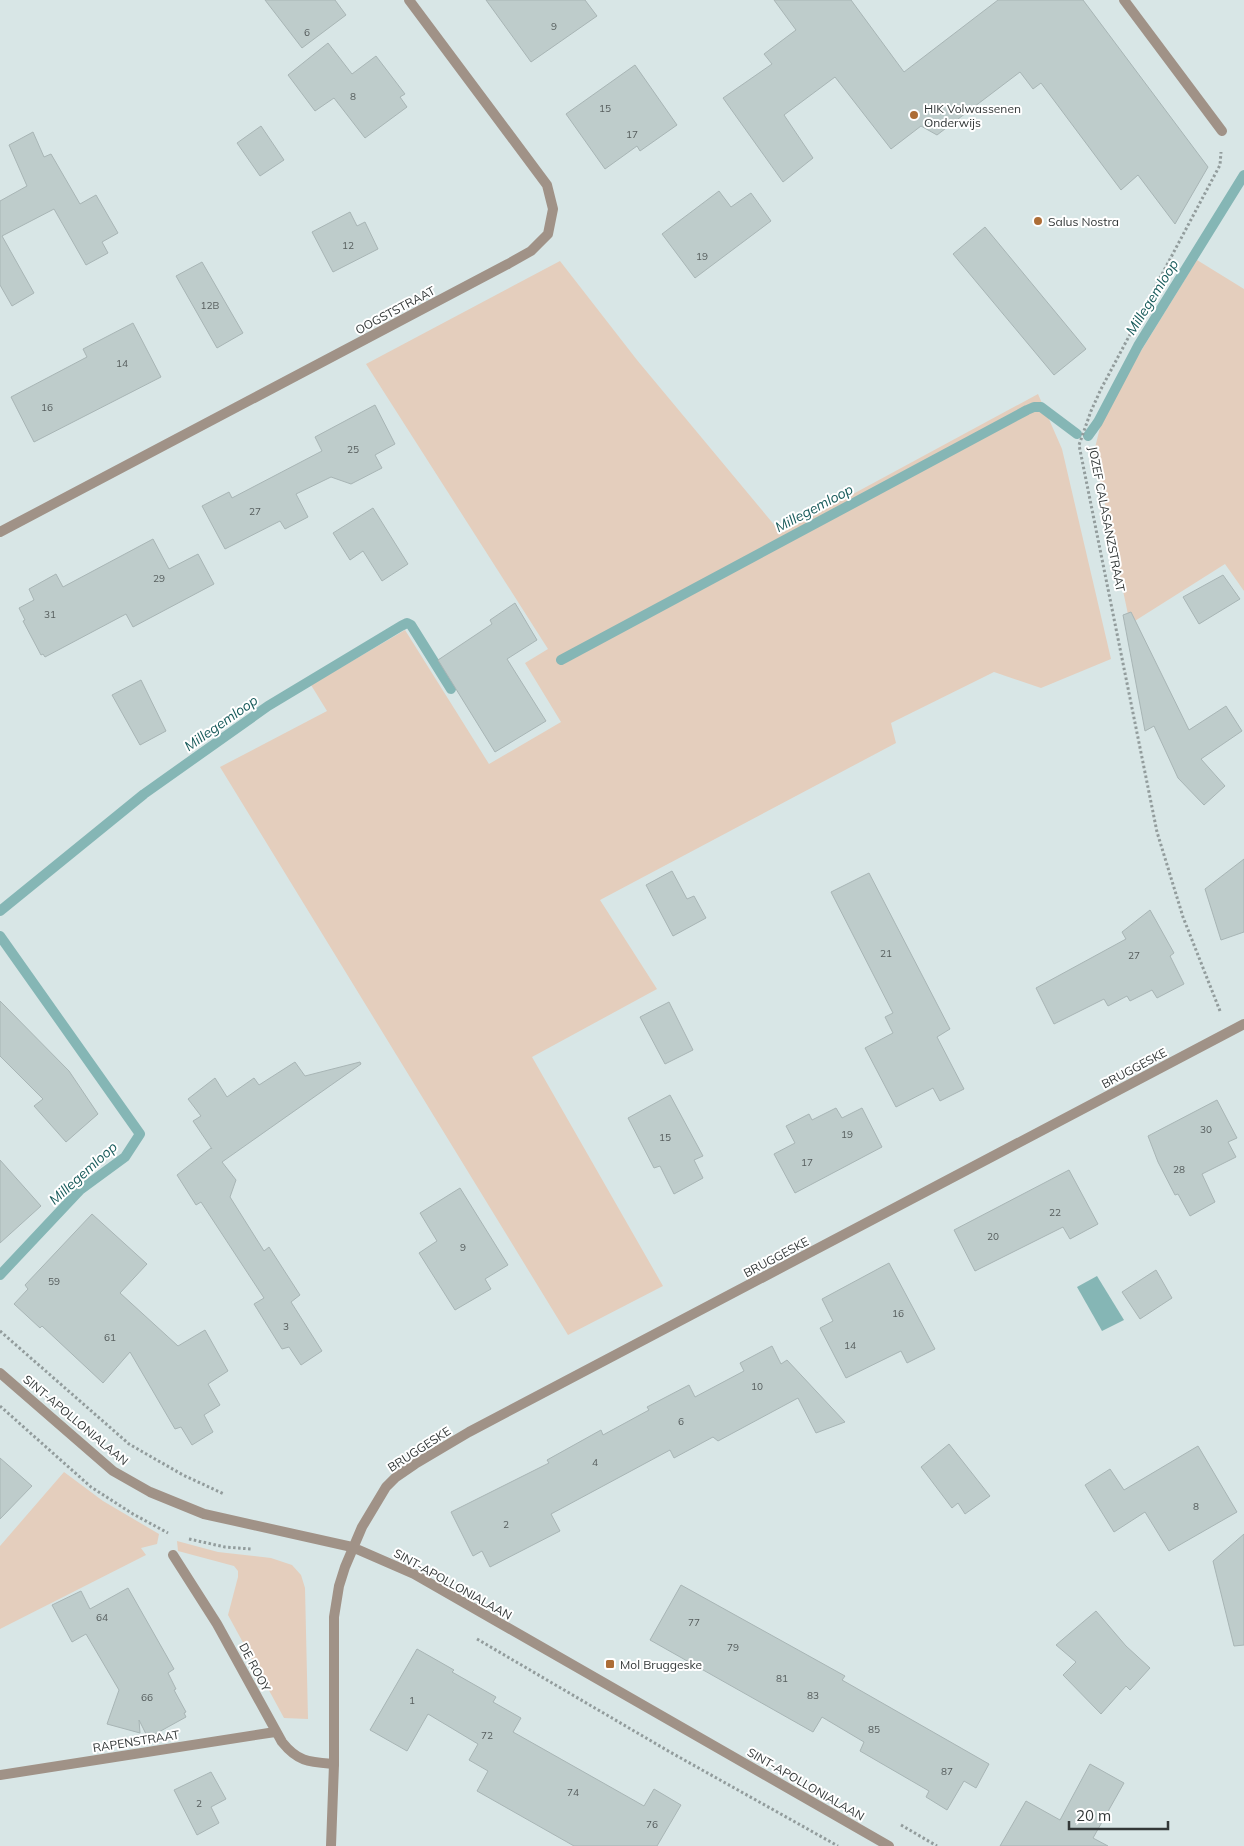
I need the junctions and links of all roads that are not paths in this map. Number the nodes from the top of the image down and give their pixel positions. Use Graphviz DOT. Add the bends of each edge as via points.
graph roads {
  1 [pos="409,0"];
  2 [pos="1124,0"];
  3 [pos="1222,132"];
  4 [pos="0,532"];
  5 [pos="1244,1024"];
  6 [pos="0,1373"];
  7 [pos="352,1548"];
  8 [pos="173,1555"];
  9 [pos="275,1732"];
  10 [pos="334,1764"];
  11 [pos="0,1775"];
  12 [pos="331,1846"];
  13 [pos="889,1846"];
  1 -- 4 [label="street, OOGSTSTRAAT" via="547,185 553,209 548,234 531,251 508,264"];
  2 -- 3 [label="street"];
  5 -- 7 [label="street, BRUGGESKE" via="469,1432 396,1477 379,1496"];
  6 -- 7 [label="street, SINT-APOLLONIALAAN" via="113,1471 150,1492 204,1514"];
  7 -- 10 [label="street" via="339,1586 334,1617"];
  7 -- 13 [label="street, SINT-APOLLONIALAAN" via="414,1574"];
  8 -- 9 [label="street, DE ROOY" via="217,1624"];
  9 -- 10 [label="street, DE ROOY" via="291,1754 302,1760"];
  9 -- 11 [label="street, RAPENSTRAAT"];
  10 -- 12 [label="street"];
}
